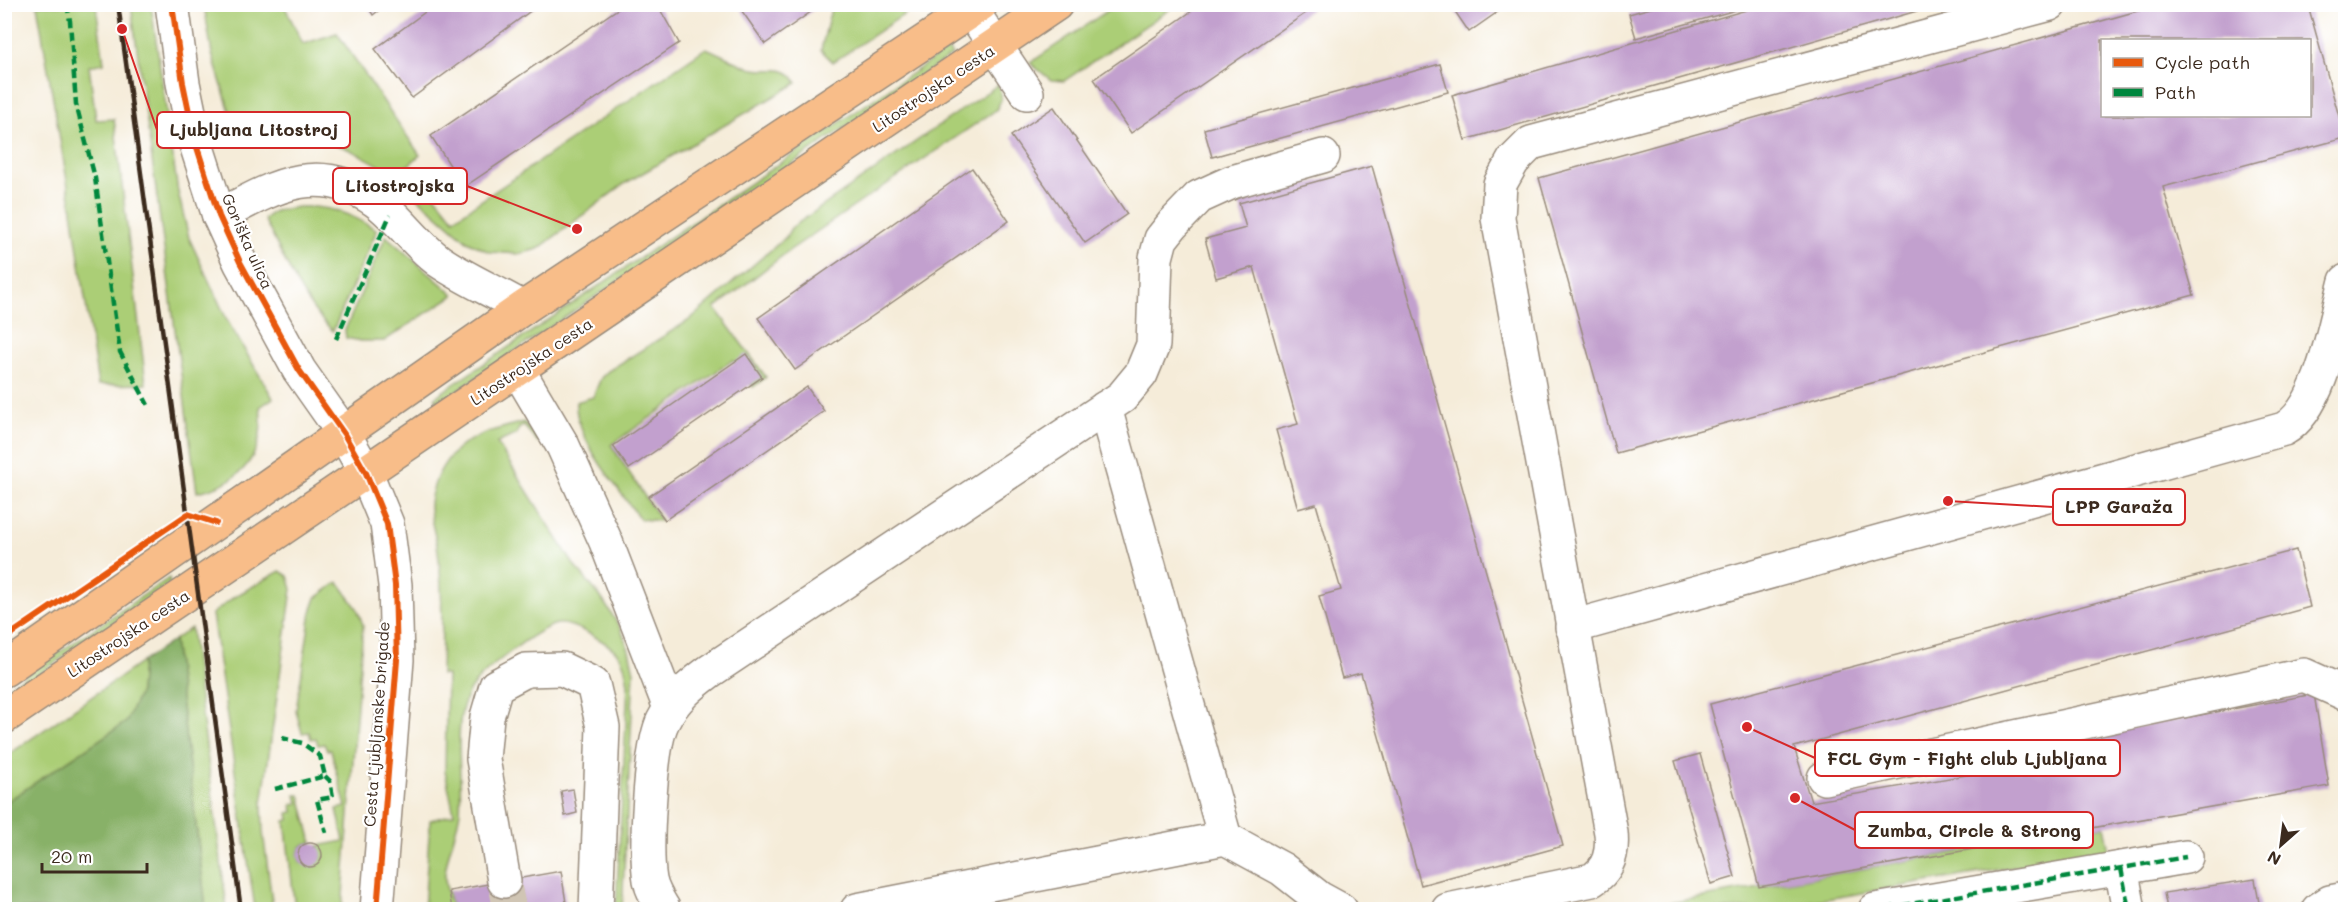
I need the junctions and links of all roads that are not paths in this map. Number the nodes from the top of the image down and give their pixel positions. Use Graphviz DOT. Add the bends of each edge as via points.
graph roads {
  1 [pos="172,4"];
  2 [pos="1056,4"];
  3 [pos="2050,4"];
  4 [pos="977,8"];
  5 [pos="996,45"];
  6 [pos="1026,93"];
  7 [pos="1323,156"];
  8 [pos="219,216"];
  9 [pos="2346,282"];
  10 [pos="523,308"];
  11 [pos="518,370"];
  12 [pos="1105,408"];
  13 [pos="344,434"];
  14 [pos="366,473"];
  15 [pos="1572,627"];
  16 [pos="4,670"];
  17 [pos="2346,694"];
  18 [pos="670,708"];
  19 [pos="4,717"];
  20 [pos="1824,778"];
  21 [pos="1225,838"];
  22 [pos="2186,857"];
  23 [pos="2121,868"];
  24 [pos="504,881"];
  25 [pos="2346,899"];
  26 [pos="1887,908"];
  27 [pos="377,909"];
  28 [pos="596,909"];
  29 [pos="664,909"];
  30 [pos="857,909"];
  31 [pos="1341,909"];
  32 [pos="1448,909"];
  33 [pos="2129,909"];
  34 [pos="2318,909"];
  1 -- 8 [label="street, Goriška ulica" via="195,141"];
  2 -- 5 [label="main road, Litostrojska cesta"];
  3 -- 15 [label="street" via="1532,143 1513,161 1500,184 1498,218"];
  4 -- 5 [label="street"];
  4 -- 10 [label="main road"];
  5 -- 6 [label="street"];
  5 -- 11 [label="main road, Litostrojska cesta"];
  7 -- 12 [label="street" via="1232,182 1199,197 1173,224 1161,239 1156,258 1153,345 1132,387"];
  8 -- 10 [label="street" via="288,183 338,182 376,201 439,260"];
  8 -- 13 [label="street, Goriška ulica" via="299,370"];
  9 -- 15 [label="street" via="2318,382 2292,425 2284,429"];
  10 -- 13 [label="main road"];
  11 -- 14 [label="main road, Litostrojska cesta"];
  11 -- 18 [label="street" via="563,447 606,542"];
  12 -- 18 [label="street" via="710,671"];
  12 -- 21 [label="street"];
  13 -- 14 [label="street, Goriška ulica"];
  13 -- 16 [label="main road"];
  14 -- 19 [label="main road, Litostrojska cesta"];
  14 -- 27 [label="street, Cesta Ljubljanske brigade" via="387,524 397,615 394,705"];
  15 -- 32 [label="street" via="1611,833 1609,862 1592,880"];
  17 -- 20 [label="street" via="2304,675"];
  18 -- 29 [label="street" via="654,754 648,849 650,882"];
  21 -- 30 [label="street"];
  21 -- 31 [label="street" via="1282,869 1319,898"];
  22 -- 23 [label="street"];
  23 -- 26 [label="street"];
  23 -- 33 [label="street"];
  24 -- 28 [label="street" via="483,759 487,717 496,686 526,670 562,669 592,684 603,727"];
  25 -- 34 [label="street"];
}
